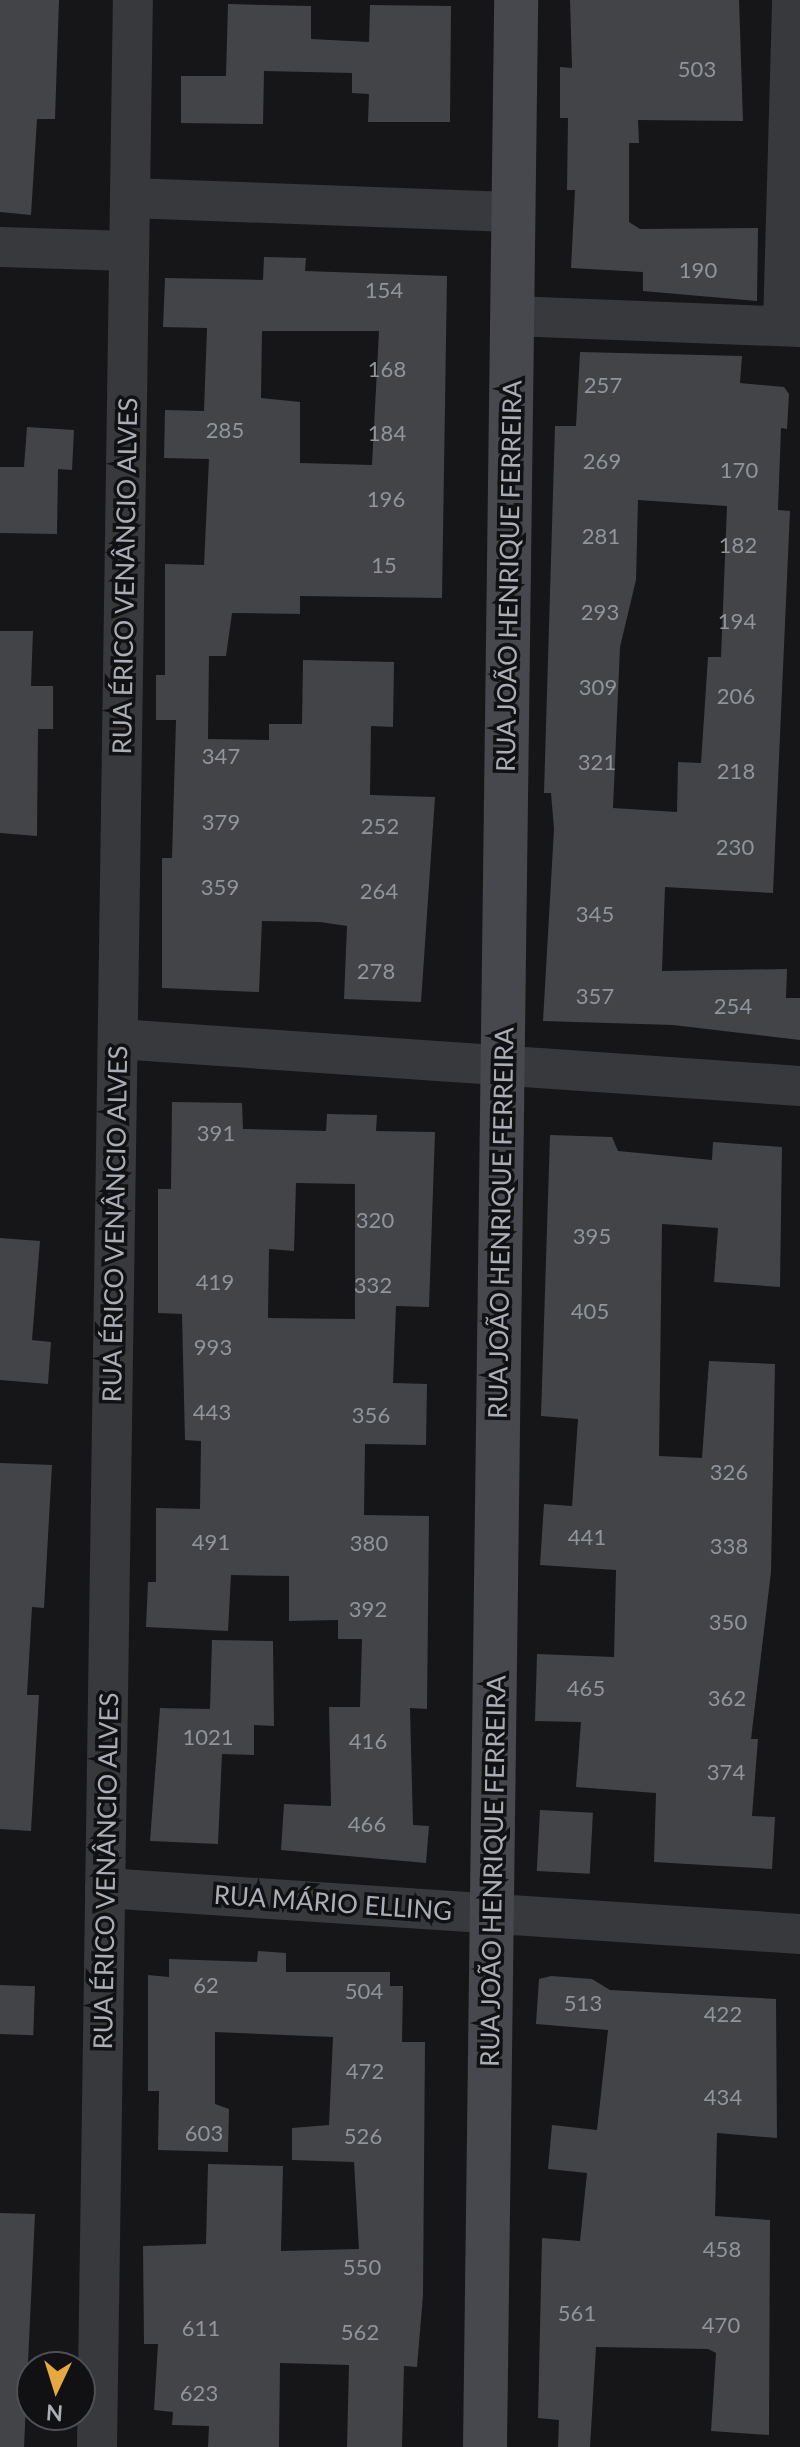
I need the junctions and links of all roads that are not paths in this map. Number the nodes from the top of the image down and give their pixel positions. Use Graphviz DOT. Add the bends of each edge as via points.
graph roads {
  1 [pos="133,0"];
  2 [pos="516,0"];
  3 [pos="792,0"];
  4 [pos="130,198"];
  5 [pos="514,212"];
  6 [pos="0,247"];
  7 [pos="129,251"];
  8 [pos="512,316"];
  9 [pos="791,327"];
  10 [pos="118,1039"];
  11 [pos="502,1065"];
  12 [pos="800,1086"];
  13 [pos="105,1888"];
  14 [pos="492,1914"];
  15 [pos="800,1934"];
  16 [pos="97,2447"];
  17 [pos="485,2447"];
  1 -- 4 [label="street, RUA ÉRICO VENÂNCIO ALVES"];
  2 -- 5 [label="street, RUA JOÃO HENRIQUE FERREIRA"];
  3 -- 9 [label="street"];
  4 -- 5 [label="street"];
  4 -- 7 [label="street, RUA ÉRICO VENÂNCIO ALVES"];
  5 -- 8 [label="street, RUA JOÃO HENRIQUE FERREIRA"];
  6 -- 7 [label="street"];
  7 -- 10 [label="street, RUA ÉRICO VENÂNCIO ALVES"];
  8 -- 9 [label="street"];
  8 -- 11 [label="street, RUA JOÃO HENRIQUE FERREIRA"];
  10 -- 11 [label="street"];
  10 -- 13 [label="street, RUA ÉRICO VENÂNCIO ALVES"];
  11 -- 12 [label="street"];
  11 -- 14 [label="street, RUA JOÃO HENRIQUE FERREIRA"];
  13 -- 14 [label="street, RUA MÁRIO ELLING"];
  13 -- 16 [label="street, RUA ÉRICO VENÂNCIO ALVES"];
  14 -- 15 [label="street, RUA MÁRIO ELLING"];
  14 -- 17 [label="street, RUA JOÃO HENRIQUE FERREIRA"];
}
